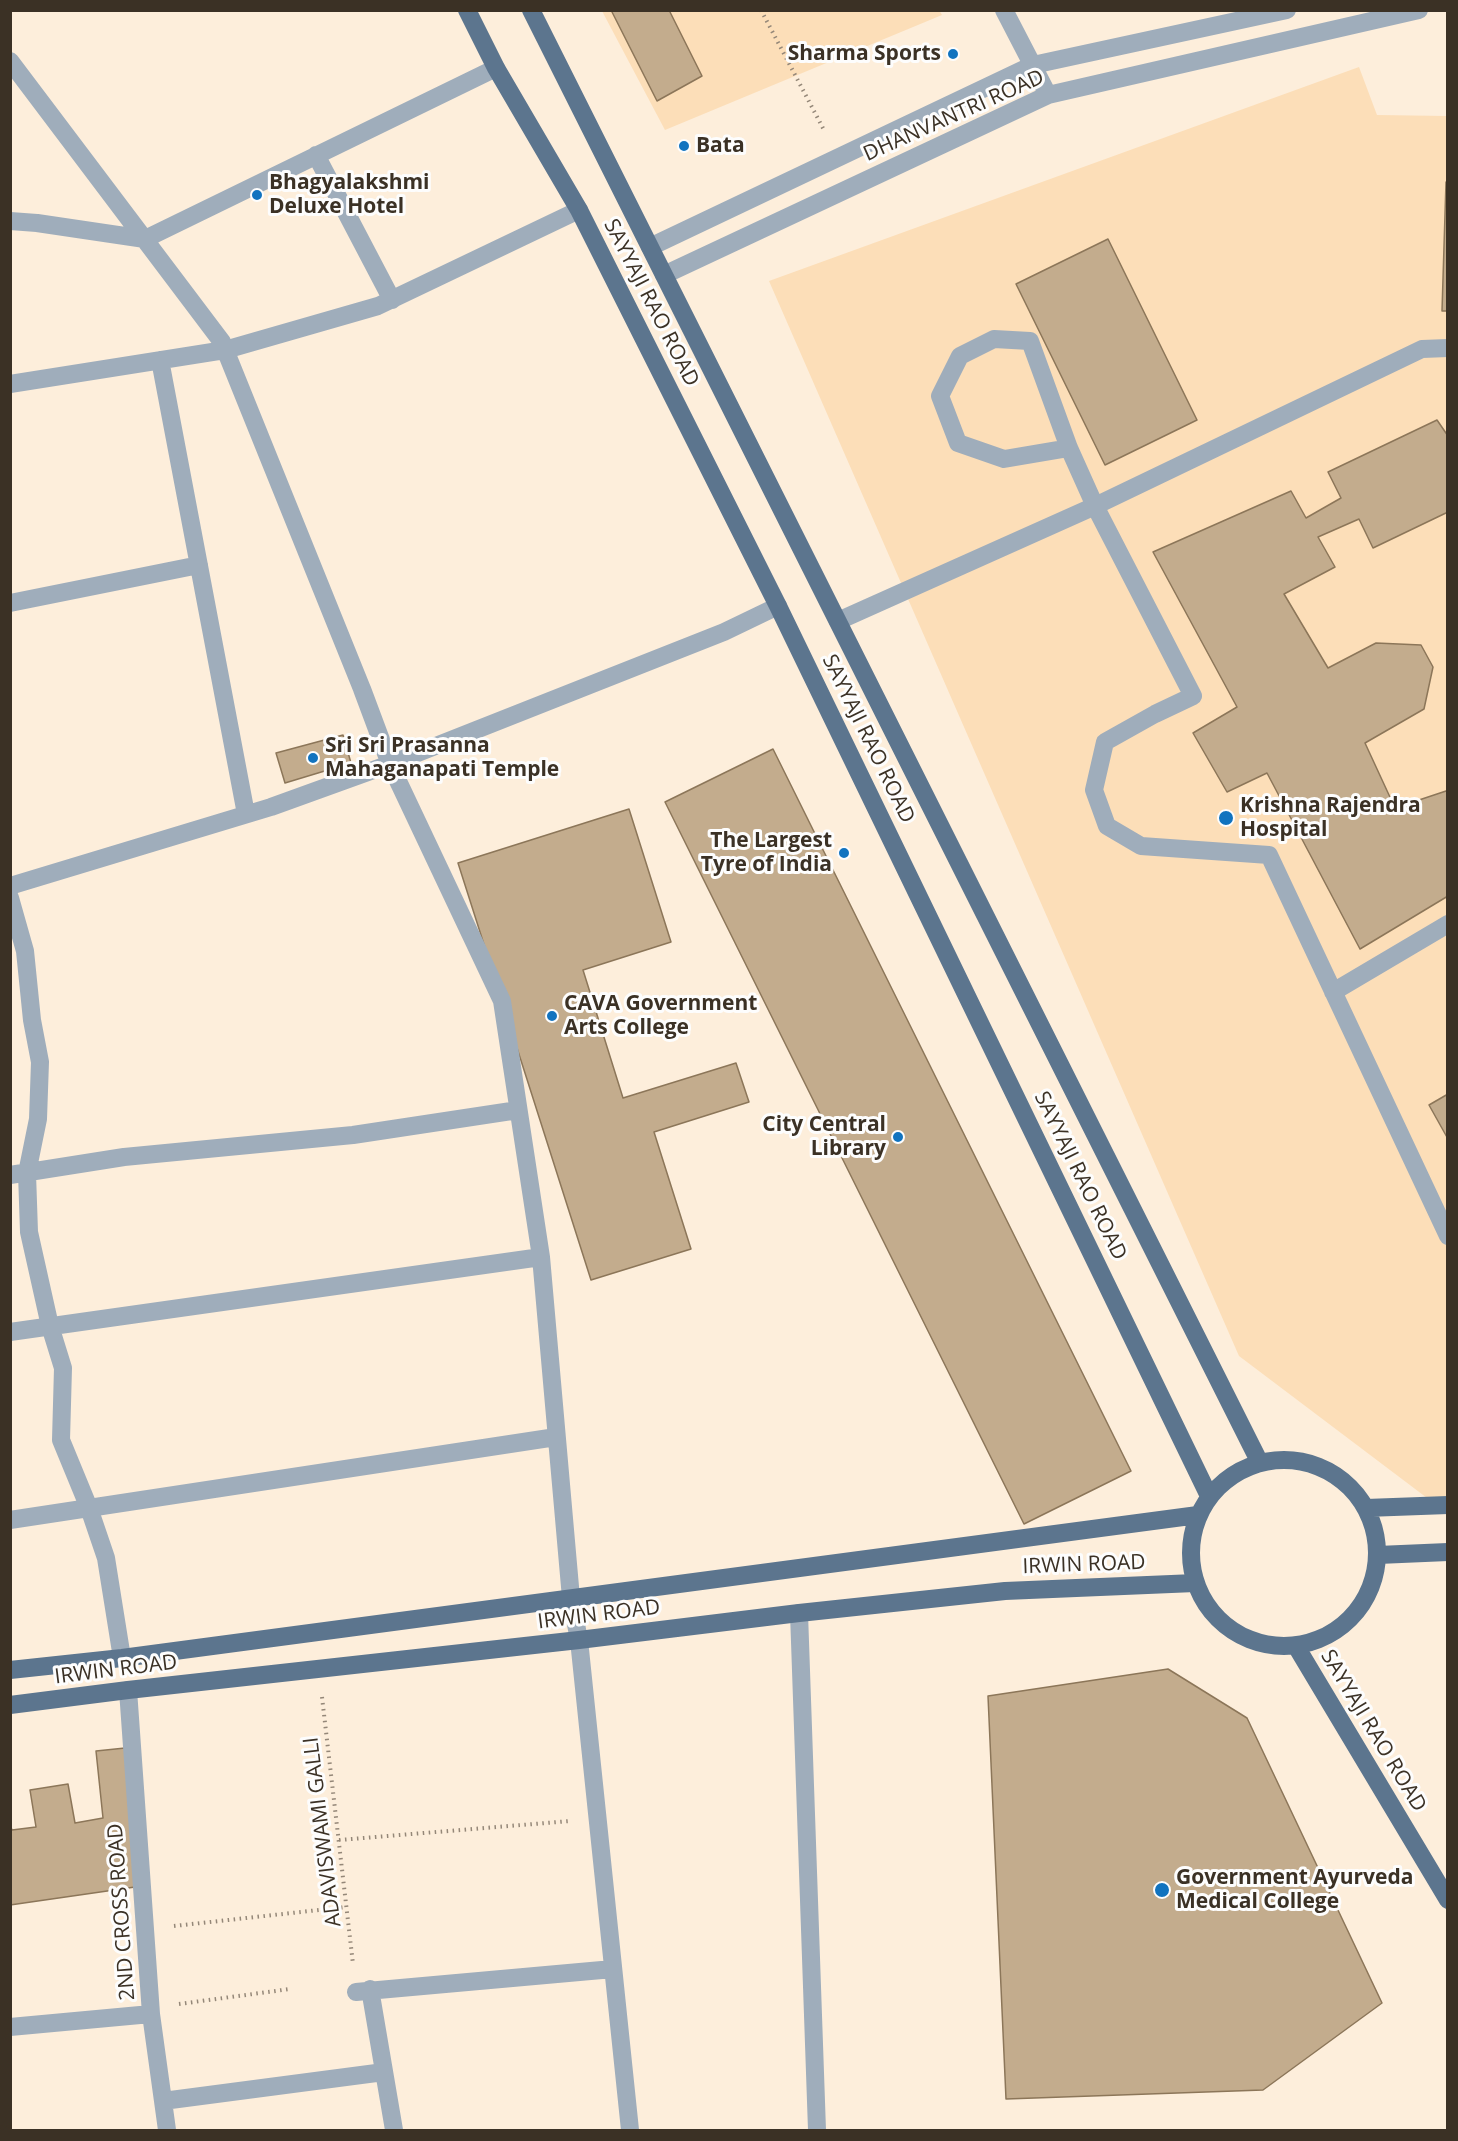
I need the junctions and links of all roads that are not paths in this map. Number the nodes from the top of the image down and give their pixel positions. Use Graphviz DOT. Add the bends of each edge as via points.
graph roads {
  1 [pos="467,10"];
  2 [pos="531,10"];
  3 [pos="1004,10"];
  4 [pos="1287,10"];
  5 [pos="1419,10"];
  6 [pos="1252,14"];
  7 [pos="10,61"];
  8 [pos="1033,65"];
  9 [pos="496,68"];
  10 [pos="1048,95"];
  11 [pos="316,155"];
  12 [pos="579,210"];
  13 [pos="10,221"];
  14 [pos="145,239"];
  15 [pos="650,247"];
  16 [pos="664,276"];
  17 [pos="392,300"];
  18 [pos="1448,348"];
  19 [pos="225,350"];
  20 [pos="160,360"];
  21 [pos="10,384"];
  22 [pos="1069,448"];
  23 [pos="1095,506"];
  24 [pos="199,565"];
  25 [pos="10,603"];
  26 [pos="778,606"];
  27 [pos="838,621"];
  28 [pos="390,764"];
  29 [pos="246,814"];
  30 [pos="10,886"];
  31 [pos="10,898"];
  32 [pos="1448,924"];
  33 [pos="1334,992"];
  34 [pos="519,1110"];
  35 [pos="19,1174"];
  36 [pos="1448,1236"];
  37 [pos="541,1257"];
  38 [pos="50,1326"];
  39 [pos="10,1332"];
  40 [pos="556,1437"];
  41 [pos="1260,1463"];
  42 [pos="1209,1496"];
  43 [pos="1448,1505"];
  44 [pos="89,1508"];
  45 [pos="1366,1508"];
  46 [pos="1198,1515"];
  47 [pos="10,1520"];
  48 [pos="1448,1552"];
  49 [pos="1378,1555"];
  50 [pos="1195,1583"];
  51 [pos="571,1598"];
  52 [pos="799,1613"];
  53 [pos="579,1640"];
  54 [pos="1296,1646"];
  55 [pos="122,1658"];
  56 [pos="10,1670"];
  57 [pos="128,1690"];
  58 [pos="10,1706"];
  59 [pos="1448,1900"];
  60 [pos="613,1969"];
  61 [pos="152,2011"];
  62 [pos="10,2027"];
  63 [pos="384,2072"];
  64 [pos="163,2101"];
  65 [pos="167,2130"];
  66 [pos="394,2130"];
  67 [pos="630,2130"];
  68 [pos="817,2130"];
  1 -- 9 [label="main road, SAYYAJI RAO ROAD"];
  2 -- 15 [label="main road, SAYYAJI RAO ROAD"];
  3 -- 8 [label="street"];
  4 -- 6 [label="street, DHANVANTRI ROAD"];
  5 -- 10 [label="street, DHANVANTRI ROAD"];
  6 -- 8 [label="street, DHANVANTRI ROAD"];
  7 -- 14 [label="street"];
  8 -- 10 [label="street"];
  8 -- 15 [label="street, DHANVANTRI ROAD"];
  9 -- 11 [label="street"];
  9 -- 12 [label="main road, SAYYAJI RAO ROAD"];
  10 -- 16 [label="street, DHANVANTRI ROAD"];
  11 -- 14 [label="street"];
  11 -- 17 [label="street"];
  12 -- 17 [label="street"];
  12 -- 26 [label="main road, SAYYAJI RAO ROAD"];
  13 -- 14 [label="street"];
  14 -- 19 [label="street"];
  15 -- 16 [label="main road, SAYYAJI RAO ROAD"];
  16 -- 27 [label="main road, SAYYAJI RAO ROAD"];
  17 -- 19 [label="street"];
  18 -- 23 [label="street" via="1422,349"];
  19 -- 20 [label="street"];
  19 -- 28 [label="street"];
  20 -- 21 [label="street"];
  20 -- 24 [label="street"];
  22 -- 22 [label="street" via="1004,459 958,443 940,396 960,356 994,339 1030,341"];
  22 -- 23 [label="street"];
  23 -- 27 [label="street"];
  23 -- 33 [label="street" via="1193,696 1106,742 1094,790 1107,826 1141,846 1269,855"];
  24 -- 25 [label="street"];
  24 -- 29 [label="street"];
  26 -- 28 [label="street" via="724,632"];
  26 -- 42 [label="main road, SAYYAJI RAO ROAD"];
  27 -- 41 [label="main road, SAYYAJI RAO ROAD"];
  28 -- 29 [label="street"];
  28 -- 34 [label="street" via="502,1001"];
  29 -- 30 [label="street"];
  31 -- 35 [label="street" via="24,951 40,1062 38,1119"];
  32 -- 33 [label="street"];
  33 -- 36 [label="street"];
  34 -- 35 [label="street" via="353,1135 124,1157"];
  34 -- 37 [label="street"];
  35 -- 38 [label="street"];
  37 -- 38 [label="street"];
  37 -- 40 [label="street"];
  38 -- 39 [label="street"];
  38 -- 44 [label="street" via="63,1368 61,1440"];
  40 -- 44 [label="street"];
  40 -- 51 [label="street"];
  41 -- 42 [label="main road" via="1232,1476"];
  41 -- 45 [label="main road" via="1291,1460 1321,1467 1347,1484"];
  42 -- 46 [label="main road"];
  43 -- 45 [label="main road"];
  44 -- 47 [label="street"];
  44 -- 55 [label="street" via="106,1558"];
  45 -- 49 [label="main road" via="1375,1531"];
  46 -- 50 [label="main road" via="1191,1536"];
  46 -- 51 [label="main road"];
  48 -- 49 [label="main road"];
  49 -- 54 [label="main road" via="1373,1581 1362,1605 1344,1625 1322,1639"];
  50 -- 52 [label="main road, IRWIN ROAD" via="1005,1591"];
  50 -- 54 [label="main road" via="1206,1606 1238,1634 1270,1646"];
  51 -- 53 [label="street"];
  51 -- 55 [label="main road"];
  52 -- 53 [label="main road, IRWIN ROAD"];
  52 -- 68 [label="street"];
  53 -- 57 [label="main road, IRWIN ROAD"];
  53 -- 60 [label="street"];
  54 -- 59 [label="main road, SAYYAJI RAO ROAD"];
  55 -- 56 [label="main road"];
  57 -- 58 [label="main road, IRWIN ROAD"];
  57 -- 61 [label="street, 2ND CROSS ROAD"];
  60 -- 63 [label="street" via="363,1990"];
  60 -- 67 [label="street"];
  61 -- 62 [label="street"];
  61 -- 64 [label="street, 2ND CROSS ROAD"];
  63 -- 64 [label="street"];
  63 -- 66 [label="street"];
  64 -- 65 [label="street, 2ND CROSS ROAD"];
}
